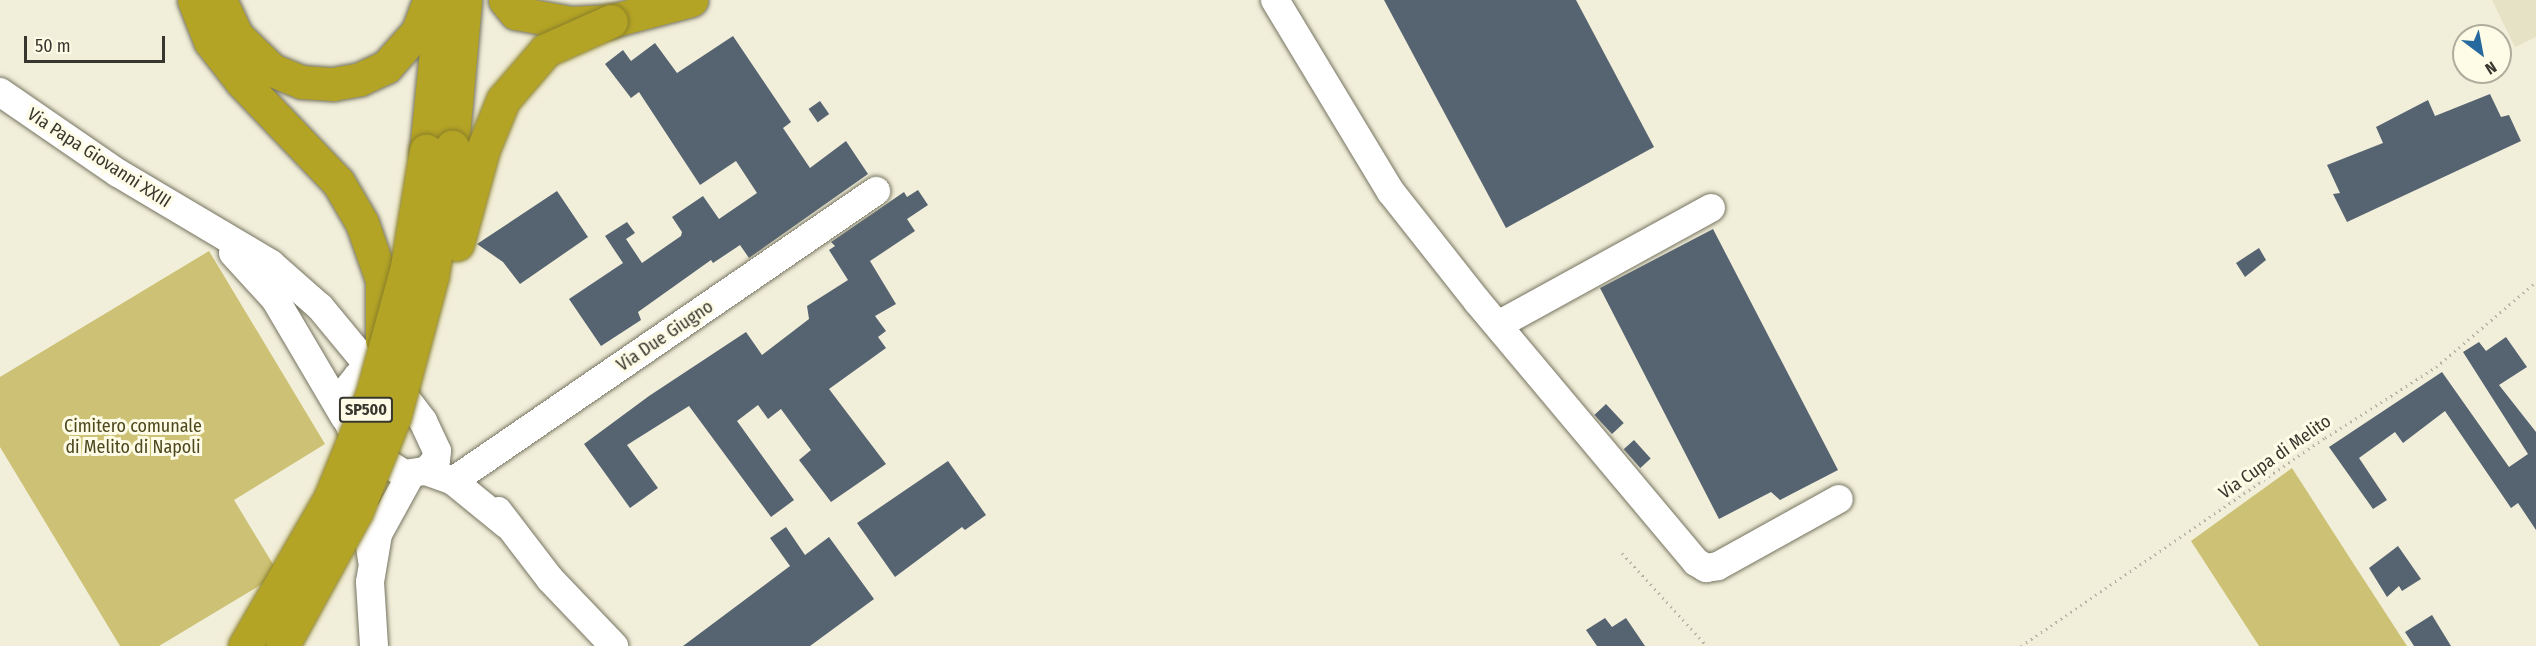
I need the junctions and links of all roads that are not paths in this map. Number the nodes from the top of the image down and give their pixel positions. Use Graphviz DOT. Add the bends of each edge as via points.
graph roads {
  1 [pos="194,0"];
  2 [pos="220,0"];
  3 [pos="429,0"];
  4 [pos="441,0"];
  5 [pos="465,0"];
  6 [pos="505,0"];
  7 [pos="692,0"];
  8 [pos="1275,0"];
  9 [pos="611,21"];
  10 [pos="246,68"];
  11 [pos="0,92"];
  12 [pos="876,191"];
  13 [pos="1711,208"];
  14 [pos="198,222"];
  15 [pos="1498,325"];
  16 [pos="377,365"];
  17 [pos="394,417"];
  18 [pos="345,419"];
  19 [pos="431,432"];
  20 [pos="419,473"];
  21 [pos="461,475"];
  22 [pos="1839,499"];
  23 [pos="372,560"];
  24 [pos="244,646"];
  25 [pos="282,646"];
  26 [pos="374,646"];
  27 [pos="614,646"];
  1 -- 10 [label="highway" via="210,41"];
  2 -- 10 [label="highway"];
  3 -- 10 [label="highway" via="418,31 404,51 386,67 360,79 333,84 302,82 272,70"];
  4 -- 16 [label="highway, SP500, bridge" via="426,151 407,267"];
  5 -- 17 [label="highway, SP500, bridge" via="452,147 432,275"];
  6 -- 9 [label="highway" via="516,13 538,20"];
  7 -- 9 [label="highway"];
  8 -- 15 [label="street" via="1390,192"];
  9 -- 17 [label="highway, bridge" via="546,50 503,100 466,205 427,351"];
  10 -- 16 [label="highway, bridge" via="338,182 362,224 382,280"];
  11 -- 14 [label="street, Via Papa Giovanni XXIII"];
  12 -- 21 [label="street, Via Due Giugno"];
  13 -- 15 [label="street"];
  14 -- 16 [label="street, Via Papa Giovanni XXIII" via="296,283"];
  14 -- 18 [label="street, Via Papa Giovanni XXIII" via="244,263 275,299"];
  15 -- 22 [label="street" via="1700,566 1718,566"];
  16 -- 18 [label="street" via="358,376 345,392"];
  16 -- 19 [label="street, Via Papa Giovanni XXIII"];
  16 -- 24 [label="highway, SP500, bridge" via="330,499"];
  17 -- 25 [label="highway, SP500, bridge" via="356,512"];
  18 -- 20 [label="street" via="382,460"];
  18 -- 23 [label="street, Via Papa Giovanni XXIII"];
  19 -- 20 [label="street, Via Papa Giovanni XXIII" via="437,451"];
  19 -- 21 [label="street, Via Papa Giovanni XXIII"];
  20 -- 21 [label="street"];
  20 -- 23 [label="street, Via Papa Giovanni XXIII" via="378,534"];
  21 -- 27 [label="street, Via Papa Giovanni XXIII" via="550,579"];
  23 -- 26 [label="street, Via Papa Giovanni XXIII"];
}
